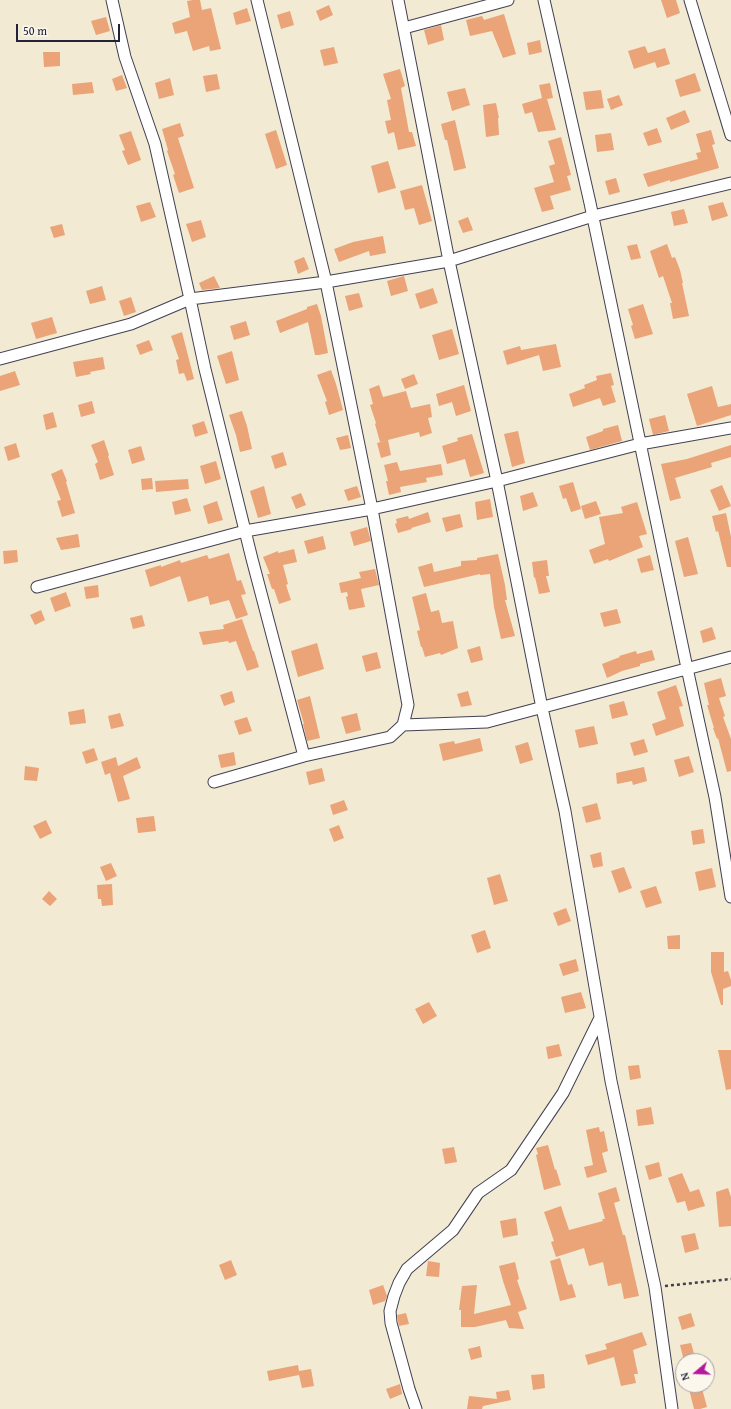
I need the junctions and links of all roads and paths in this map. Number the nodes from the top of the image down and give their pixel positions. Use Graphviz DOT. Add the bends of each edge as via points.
graph roads {
  1 [pos="112,0"];
  2 [pos="257,0"];
  3 [pos="398,0"];
  4 [pos="508,0"];
  5 [pos="544,0"];
  6 [pos="690,0"];
  7 [pos="404,28"];
  8 [pos="731,135"];
  9 [pos="731,183"];
  10 [pos="593,216"];
  11 [pos="449,261"];
  12 [pos="326,282"];
  13 [pos="190,299"];
  14 [pos="0,359"];
  15 [pos="731,428"];
  16 [pos="640,444"];
  17 [pos="497,481"];
  18 [pos="372,509"];
  19 [pos="245,531"];
  20 [pos="36,587"];
  21 [pos="731,657"];
  22 [pos="686,668"];
  23 [pos="542,708"];
  24 [pos="404,725"];
  25 [pos="304,756"];
  26 [pos="214,782"];
  27 [pos="731,897"];
  28 [pos="600,1018"];
  29 [pos="731,1279"];
  30 [pos="655,1287"];
  31 [pos="416,1409"];
  32 [pos="672,1409"];
  1 -- 13 [label="street" via="125,57 155,144"];
  2 -- 12 [label="street"];
  3 -- 7 [label="street"];
  4 -- 7 [label="street"];
  5 -- 10 [label="street"];
  6 -- 8 [label="street"];
  7 -- 11 [label="street"];
  9 -- 10 [label="street"];
  10 -- 11 [label="street"];
  10 -- 16 [label="street"];
  11 -- 12 [label="street"];
  11 -- 17 [label="street"];
  12 -- 13 [label="street"];
  12 -- 18 [label="street"];
  13 -- 14 [label="street" via="131,324"];
  13 -- 19 [label="street"];
  15 -- 16 [label="street"];
  16 -- 17 [label="street"];
  16 -- 22 [label="street"];
  17 -- 18 [label="street"];
  17 -- 23 [label="street"];
  18 -- 19 [label="street"];
  18 -- 24 [label="street" via="408,705"];
  19 -- 20 [label="street"];
  19 -- 25 [label="street"];
  21 -- 22 [label="street"];
  22 -- 23 [label="street"];
  22 -- 27 [label="street" via="715,797"];
  23 -- 24 [label="street" via="487,722"];
  23 -- 28 [label="street" via="565,810"];
  24 -- 25 [label="street" via="390,737"];
  25 -- 26 [label="street"];
  28 -- 30 [label="street"];
  28 -- 31 [label="street" via="563,1093 511,1170 478,1194 453,1230 407,1269 399,1283 390,1311 391,1323"];
  29 -- 30 [label="path"];
  30 -- 32 [label="street"];
}
